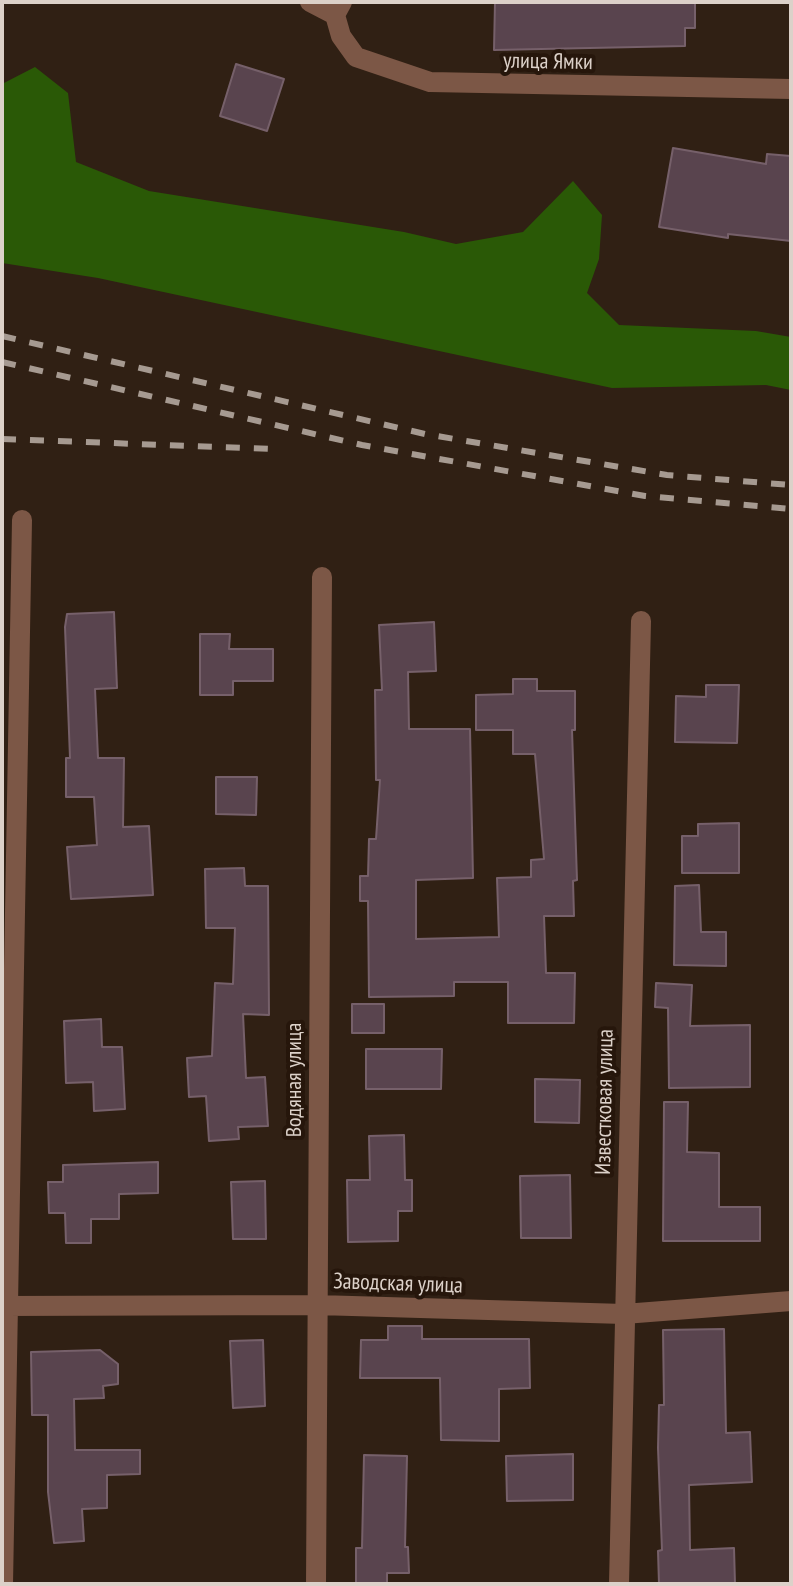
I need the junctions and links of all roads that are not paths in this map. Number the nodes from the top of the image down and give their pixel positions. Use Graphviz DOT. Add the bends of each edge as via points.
graph roads {
  1 [pos="310,2"];
  2 [pos="339,9"];
  3 [pos="791,89"];
  4 [pos="22,520"];
  5 [pos="322,577"];
  6 [pos="641,621"];
  7 [pos="791,1301"];
  8 [pos="318,1305"];
  9 [pos="4,1306"];
  10 [pos="624,1314"];
  11 [pos="3,1584"];
  12 [pos="316,1584"];
  13 [pos="619,1584"];
  1 -- 2 [label="street, улица Ямки"];
  2 -- 3 [label="street, улица Ямки" via="341,36 356,57 430,82"];
  4 -- 9 [label="street"];
  5 -- 8 [label="street, Водяная улица"];
  6 -- 10 [label="street, Известковая улица"];
  7 -- 10 [label="street, Заводская улица"];
  8 -- 9 [label="street, Заводская улица"];
  8 -- 10 [label="street, Заводская улица"];
  8 -- 12 [label="street, Водяная улица"];
  9 -- 11 [label="street"];
  10 -- 13 [label="street, Известковая улица"];
}
